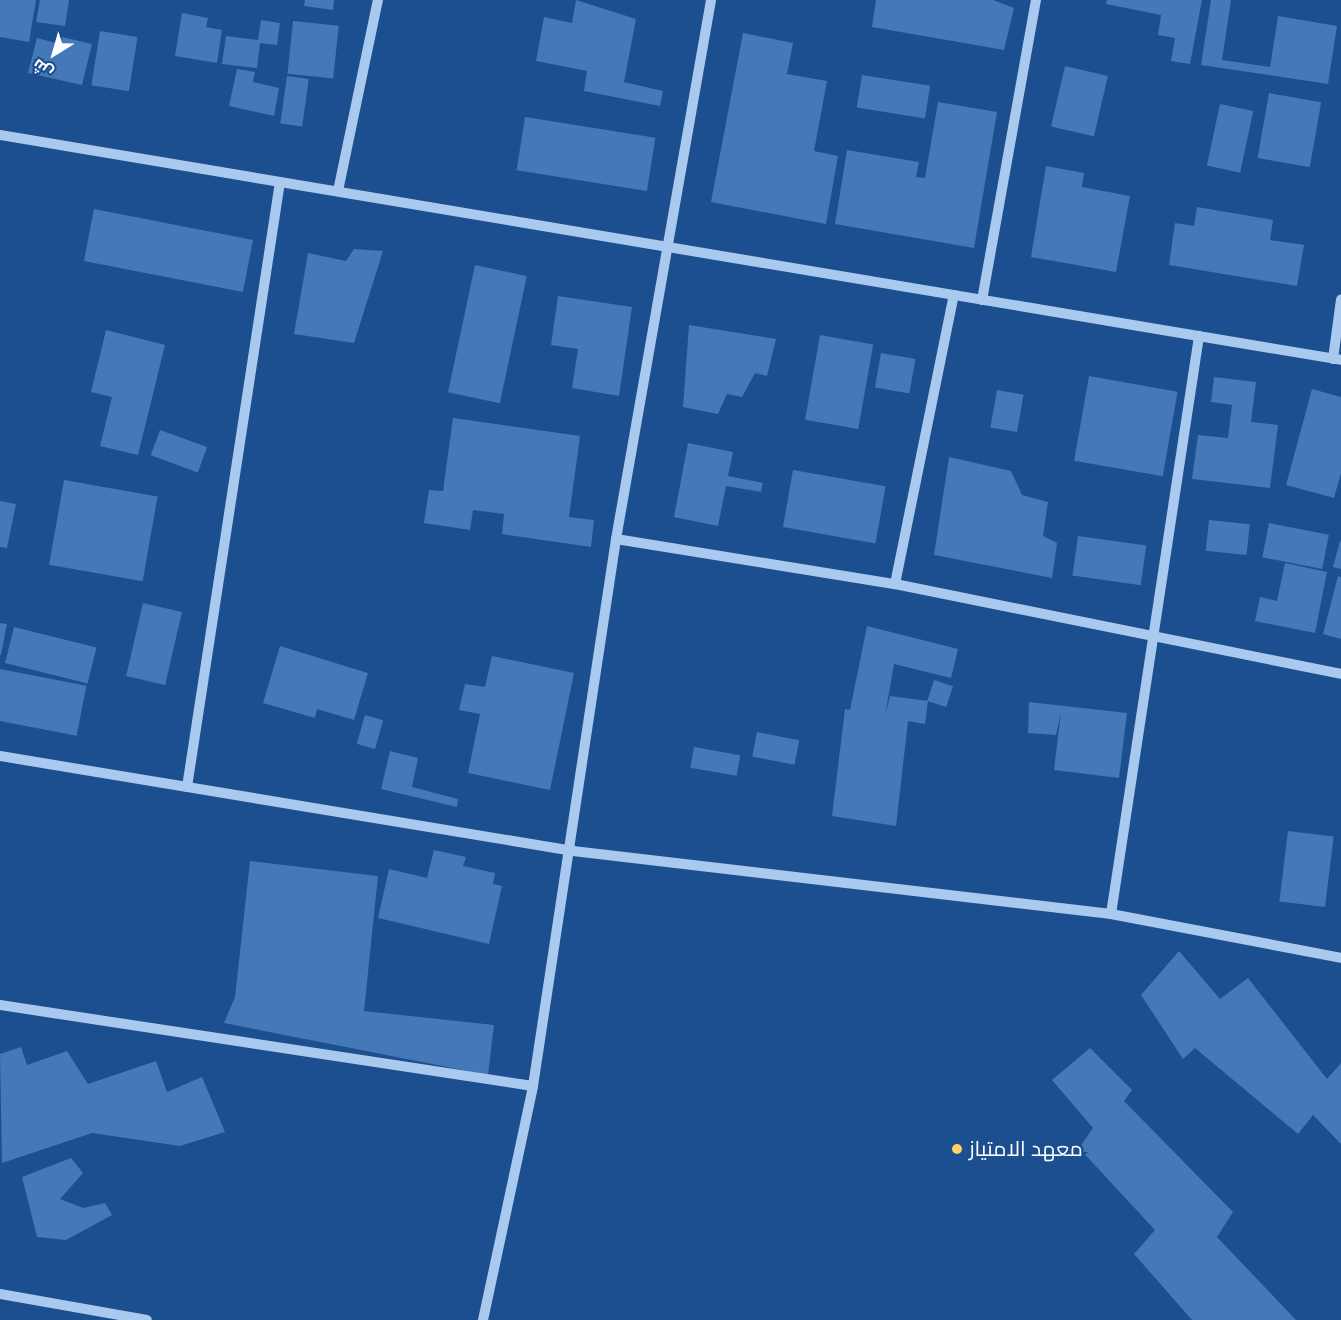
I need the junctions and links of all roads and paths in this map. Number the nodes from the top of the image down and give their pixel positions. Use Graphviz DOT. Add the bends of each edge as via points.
graph roads {
  1 [pos="378,0"];
  2 [pos="711,0"];
  3 [pos="1036,0"];
  4 [pos="0,135"];
  5 [pos="280,182"];
  6 [pos="338,191"];
  7 [pos="667,247"];
  8 [pos="954,295"];
  9 [pos="982,300"];
  10 [pos="1341,300"];
  11 [pos="1199,336"];
  12 [pos="1337,360"];
  13 [pos="616,539"];
  14 [pos="895,584"];
  15 [pos="1152,634"];
  16 [pos="1341,674"];
  17 [pos="0,756"];
  18 [pos="188,787"];
  19 [pos="573,851"];
  20 [pos="1111,914"];
  21 [pos="1341,958"];
  22 [pos="0,1005"];
  23 [pos="534,1086"];
  24 [pos="0,1294"];
  25 [pos="117,1317"];
  26 [pos="147,1320"];
  27 [pos="483,1320"];
  1 -- 6 [label="street"];
  2 -- 7 [label="street"];
  3 -- 9 [label="street"];
  4 -- 5 [label="street"];
  5 -- 6 [label="street"];
  5 -- 18 [label="street"];
  6 -- 7 [label="street"];
  7 -- 8 [label="street"];
  7 -- 13 [label="street"];
  8 -- 9 [label="street"];
  8 -- 14 [label="street"];
  9 -- 11 [label="street"];
  10 -- 12 [label="street"];
  11 -- 12 [label="street"];
  11 -- 15 [label="street"];
  13 -- 14 [label="street"];
  13 -- 19 [label="street"];
  14 -- 15 [label="street"];
  15 -- 16 [label="street"];
  15 -- 20 [label="street"];
  17 -- 18 [label="street"];
  18 -- 19 [label="street"];
  19 -- 20 [label="street"];
  19 -- 23 [label="street"];
  20 -- 21 [label="street"];
  22 -- 23 [label="street"];
  23 -- 27 [label="street"];
  24 -- 25 [label="street"];
  25 -- 26 [label="street"];
}
